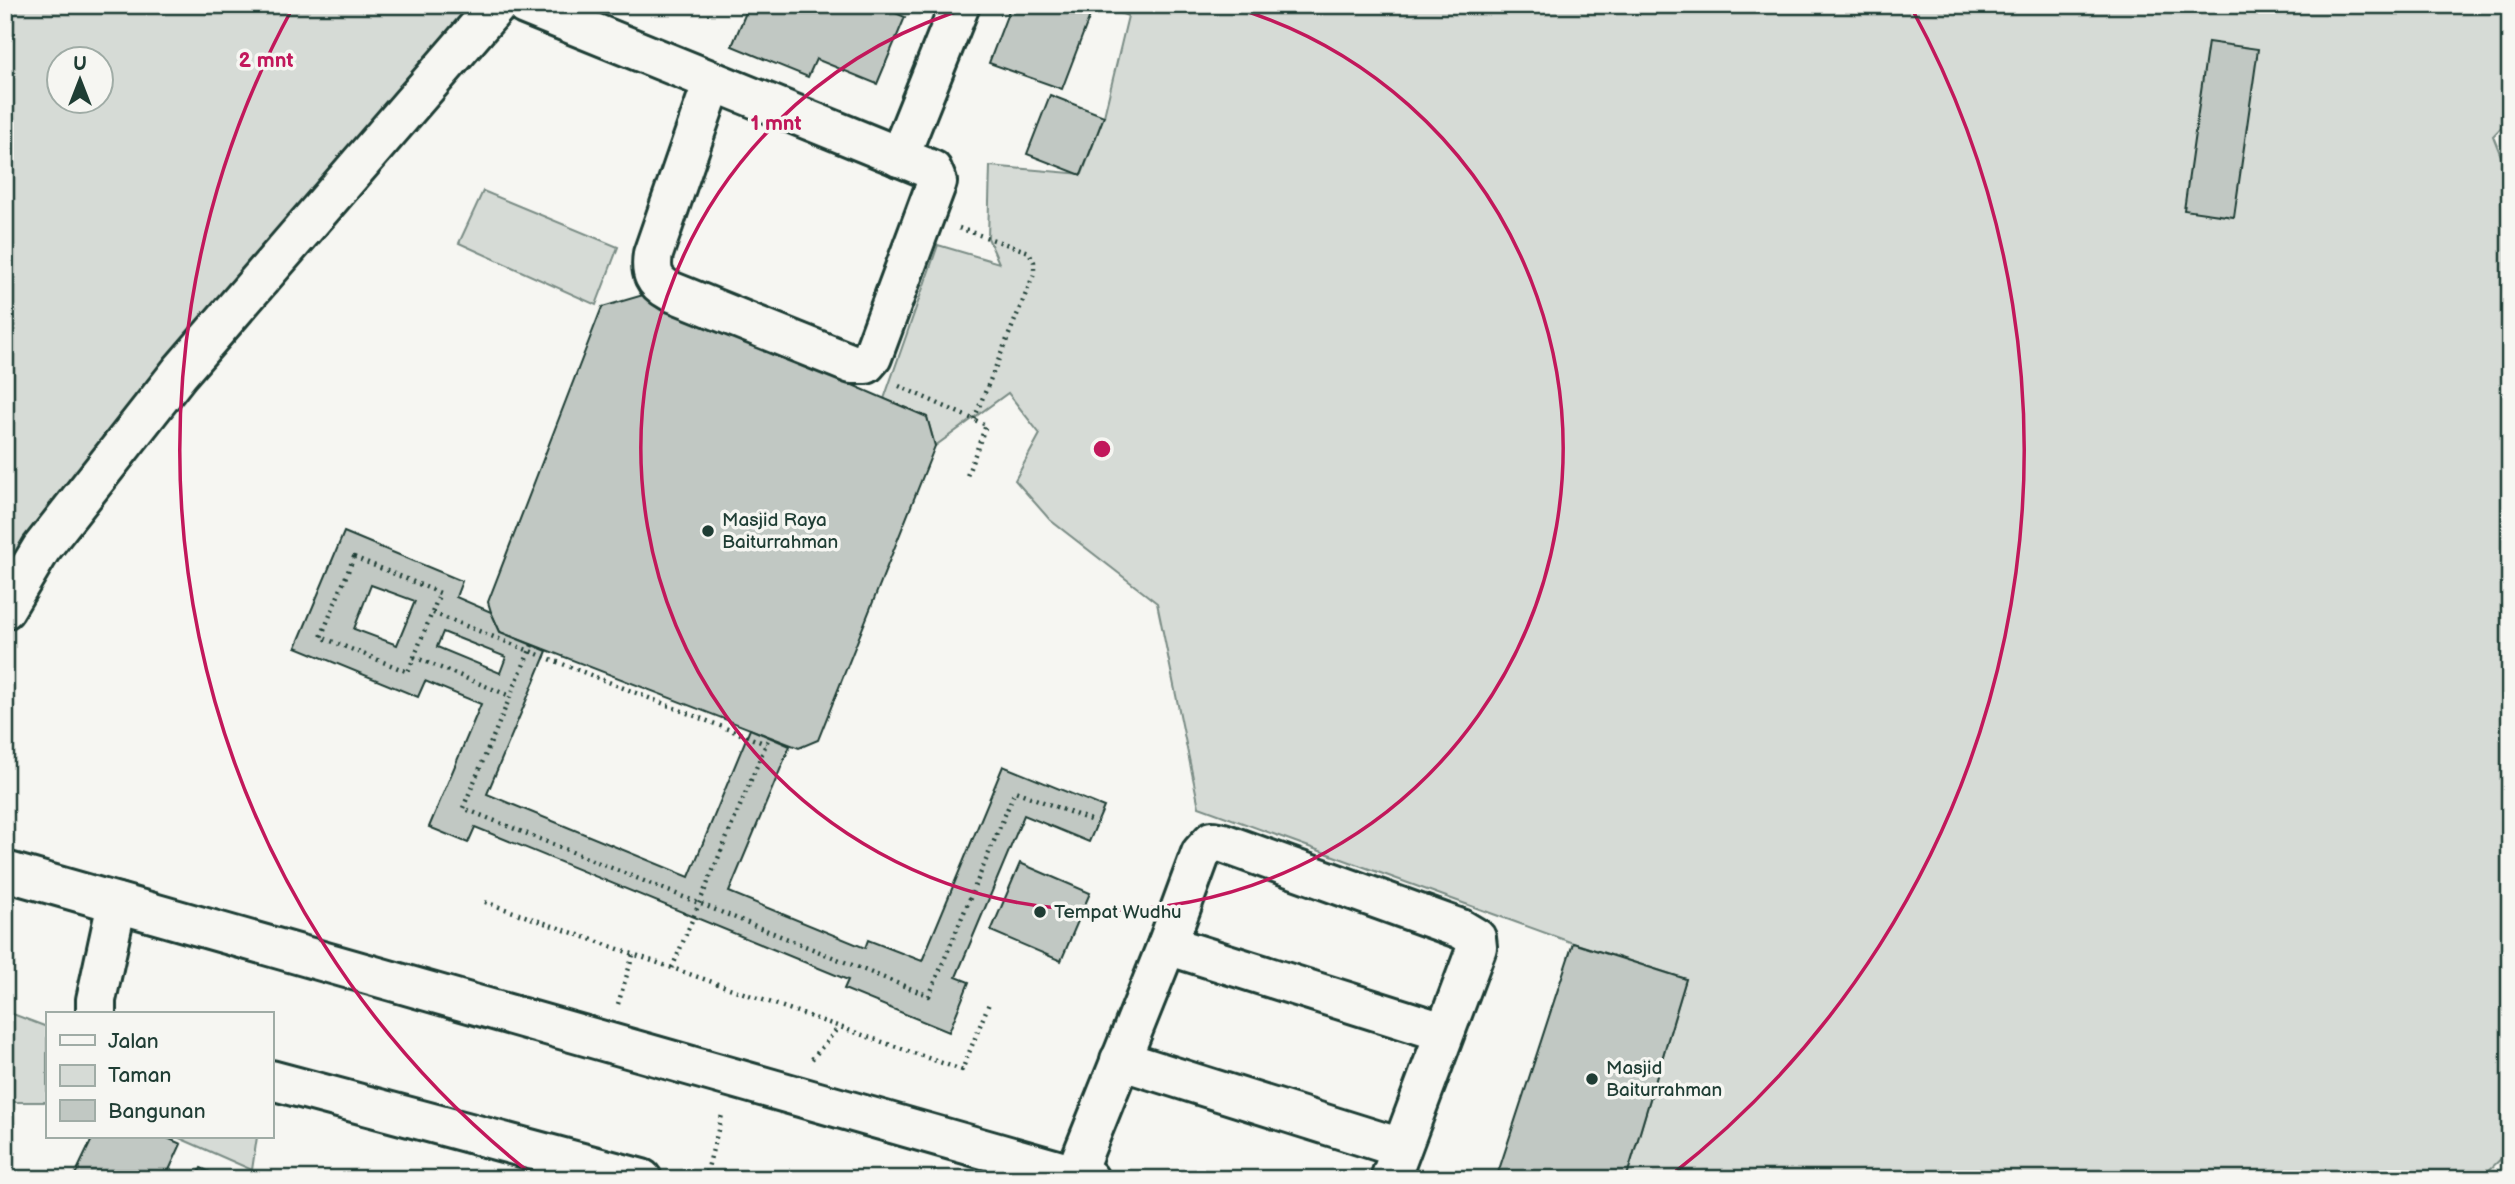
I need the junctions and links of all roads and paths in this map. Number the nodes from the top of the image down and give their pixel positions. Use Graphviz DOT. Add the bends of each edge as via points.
graph roads {
  1 [pos="497,5"];
  2 [pos="525,5"];
  3 [pos="960,5"];
  4 [pos="713,81"];
  5 [pos="899,157"];
  6 [pos="956,227"];
  7 [pos="866,364"];
  8 [pos="974,419"];
  9 [pos="967,476"];
  10 [pos="5,609"];
  11 [pos="433,613"];
  12 [pos="530,648"];
  13 [pos="414,657"];
  14 [pos="510,696"];
  15 [pos="769,737"];
  16 [pos="766,744"];
  17 [pos="1090,820"];
  18 [pos="5,871"];
  19 [pos="485,902"];
  20 [pos="117,903"];
  21 [pos="700,903"];
  22 [pos="1167,945"];
  23 [pos="633,955"];
  24 [pos="672,968"];
  25 [pos="990,1001"];
  26 [pos="96,1012"];
  27 [pos="1443,1032"];
  28 [pos="606,1042"];
  29 [pos="1120,1060"];
  30 [pos="732,1077"];
  31 [pos="273,1081"];
  32 [pos="1395,1163"];
  33 [pos="1078,1177"];
  34 [pos="642,1179"];
  35 [pos="705,1179"];
  1 -- 10 [label="street" via="180,372 41,549"];
  2 -- 4 [label="street"];
  3 -- 5 [label="street"];
  4 -- 5 [label="street"];
  4 -- 7 [label="street" via="653,254 653,277 670,291 852,364"];
  5 -- 7 [label="street" via="932,170 937,182"];
  6 -- 8 [label="path" via="1029,252 1034,262 1034,274"];
  7 -- 8 [label="path" via="906,391"];
  8 -- 9 [label="path" via="986,425"];
  11 -- 12 [label="path"];
  11 -- 13 [label="path"];
  11 -- 13 [label="path" via="440,593 354,557 321,637 408,672"];
  12 -- 14 [label="path"];
  12 -- 16 [label="path"];
  13 -- 14 [label="path"];
  14 -- 21 [label="path" via="464,808"];
  15 -- 16 [label="path"];
  16 -- 21 [label="path"];
  17 -- 21 [label="path" via="1015,791 929,996"];
  18 -- 20 [label="street"];
  19 -- 23 [label="path"];
  20 -- 26 [label="street"];
  20 -- 28 [label="street"];
  21 -- 24 [label="path"];
  22 -- 27 [label="street"];
  22 -- 27 [label="street" via="1201,853 1212,841 1223,843 1476,938 1477,947"];
  22 -- 29 [label="street"];
  23 -- 24 [label="path"];
  23 -- 28 [label="path"];
  24 -- 25 [label="path" via="962,1070"];
  27 -- 32 [label="street"];
  28 -- 30 [label="street"];
  29 -- 32 [label="street"];
  29 -- 33 [label="street"];
  30 -- 33 [label="street"];
  30 -- 35 [label="path"];
  31 -- 34 [label="street"];
}
